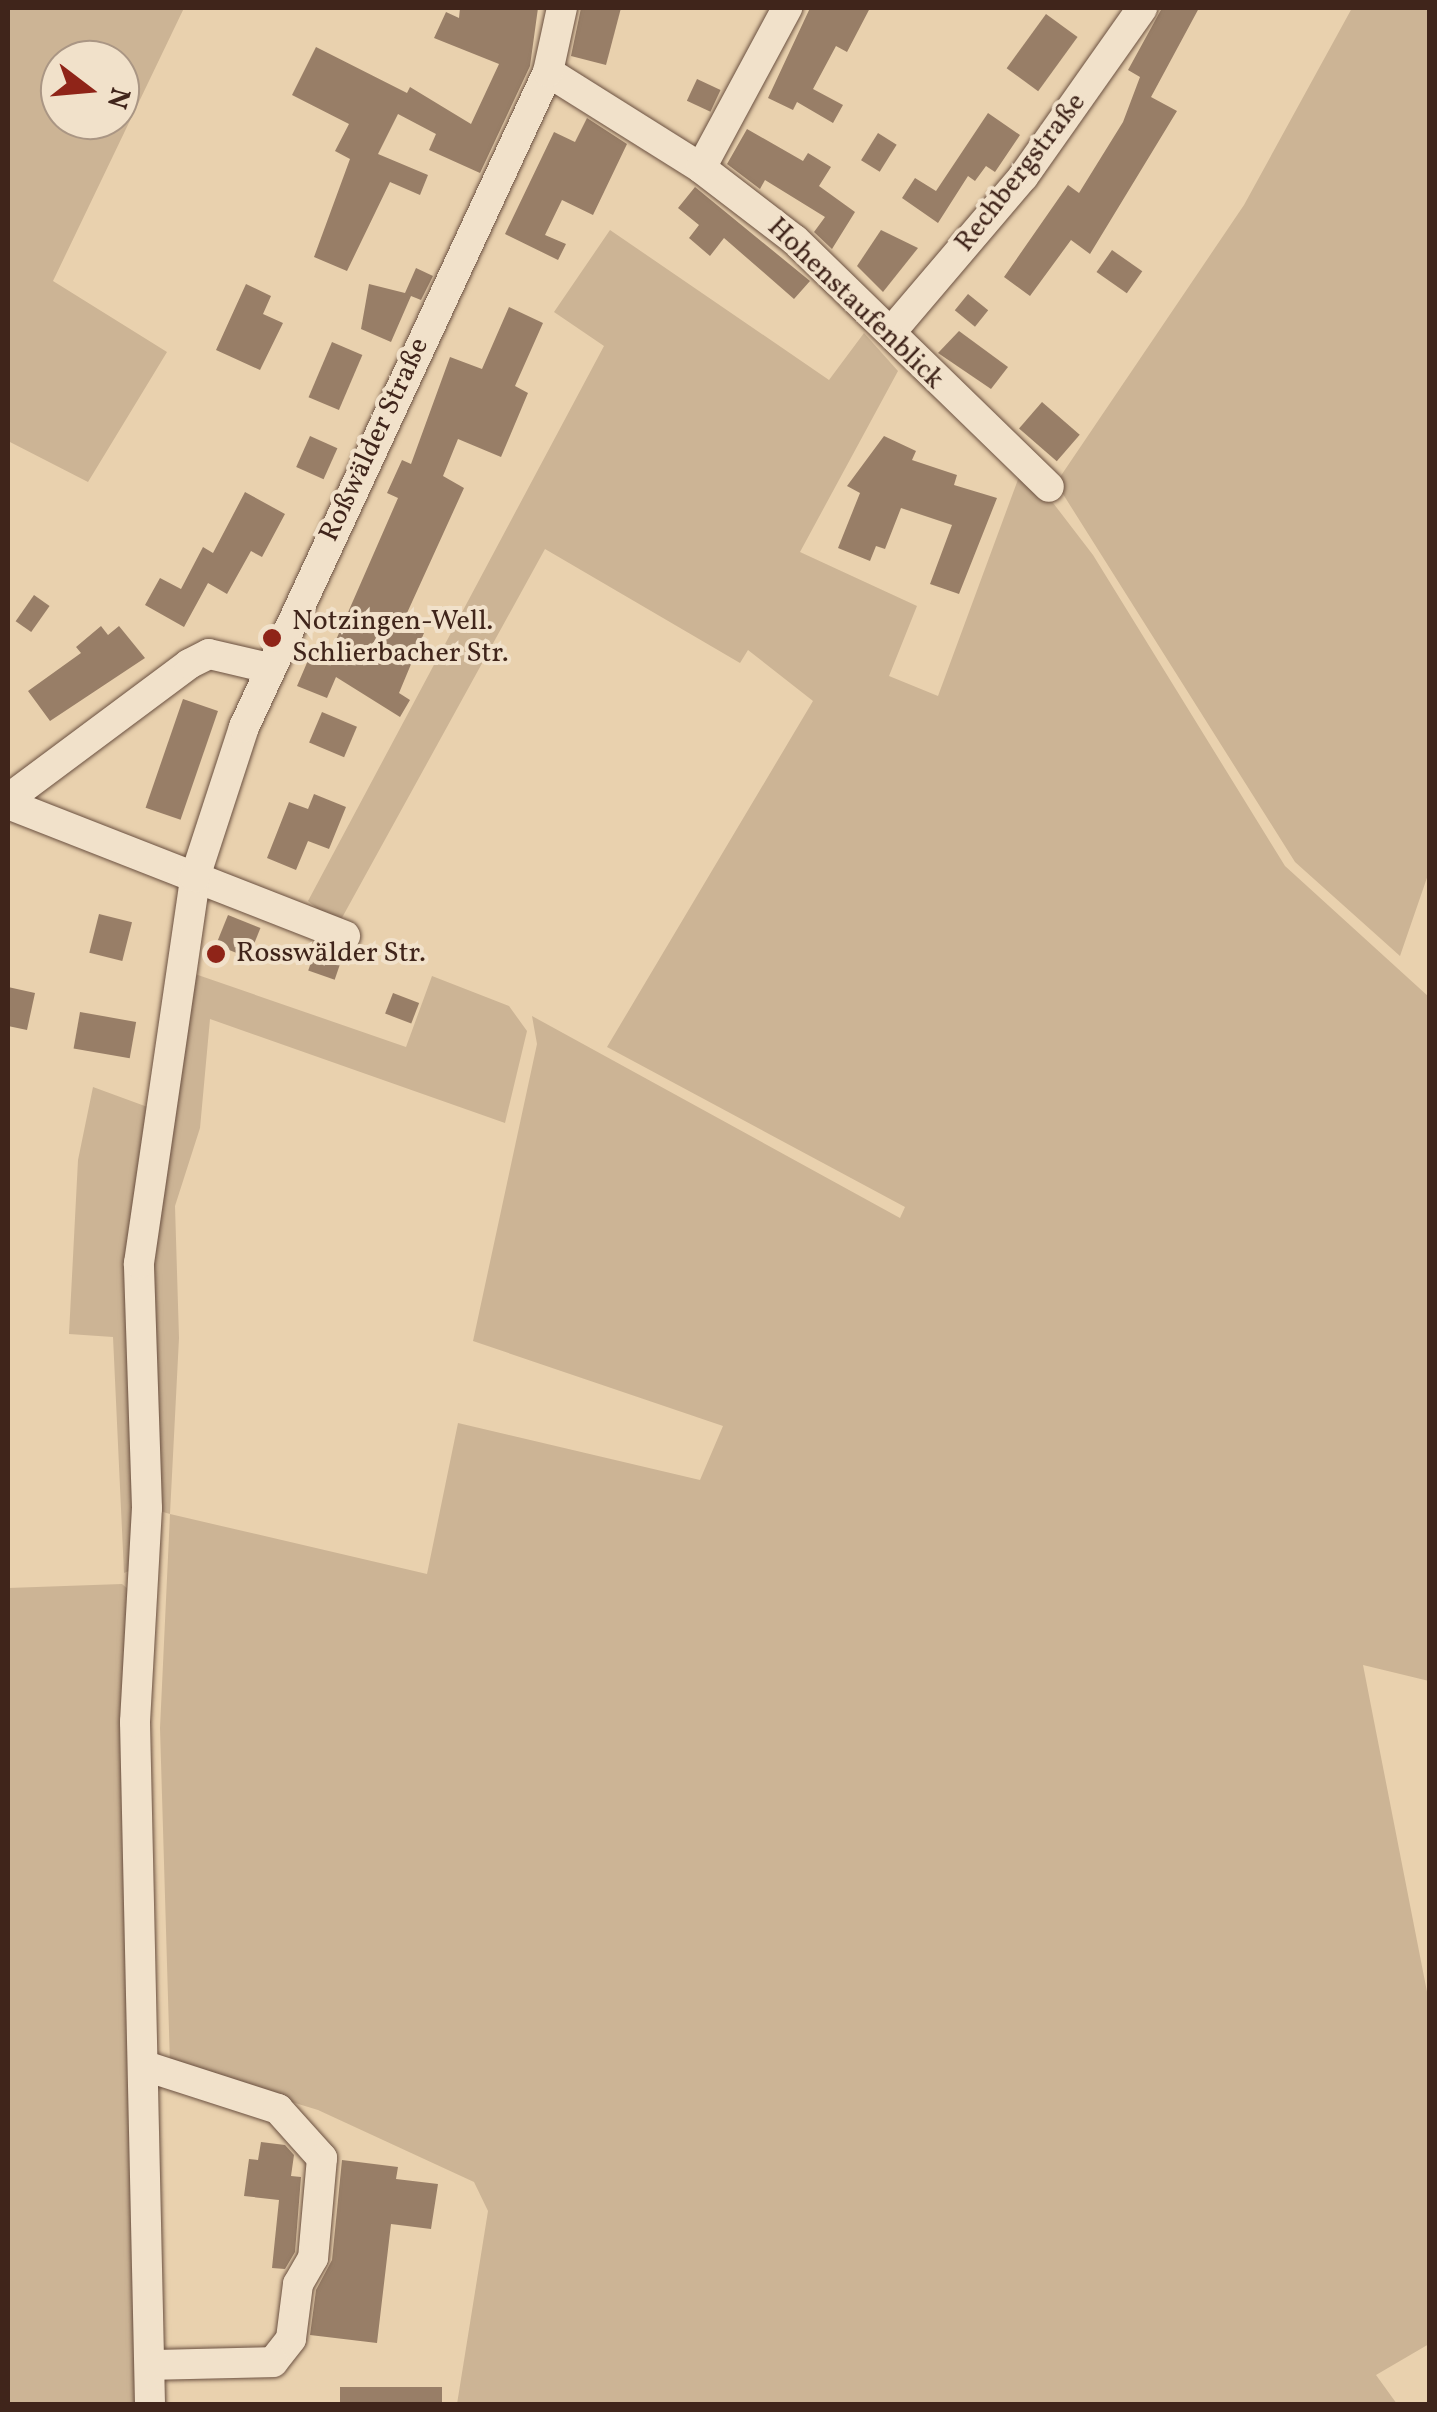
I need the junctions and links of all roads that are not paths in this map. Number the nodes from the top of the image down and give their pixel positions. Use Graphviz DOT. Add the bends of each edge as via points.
graph roads {
  1 [pos="562,8"];
  2 [pos="787,8"];
  3 [pos="1142,8"];
  4 [pos="548,72"];
  5 [pos="702,168"];
  6 [pos="892,332"];
  7 [pos="1048,487"];
  8 [pos="269,668"];
  9 [pos="8,802"];
  10 [pos="195,877"];
  11 [pos="345,936"];
  12 [pos="145,2066"];
  13 [pos="150,2365"];
  14 [pos="150,2404"];
  1 -- 4 [label="street, Roßwälder Straße"];
  2 -- 5 [label="street"];
  3 -- 6 [label="street, Rechbergstraße" via="1023,178"];
  4 -- 5 [label="street, Hohenstaufenblick"];
  4 -- 8 [label="street, Roßwälder Straße"];
  5 -- 6 [label="street, Hohenstaufenblick" via="795,240"];
  6 -- 7 [label="street, Hohenstaufenblick"];
  8 -- 9 [label="street" via="237,657 199,659"];
  8 -- 10 [label="street, Roßwälder Straße"];
  9 -- 10 [label="street"];
  10 -- 11 [label="street"];
  10 -- 12 [label="street, Roßwälder Straße" via="140,1263 147,1508 136,1761"];
  12 -- 13 [label="street, Roßwälder Straße"];
  12 -- 13 [label="street" via="278,2108 322,2158 313,2258 298,2284 291,2340 273,2362"];
  13 -- 14 [label="street, Roßwälder Straße"];
}
